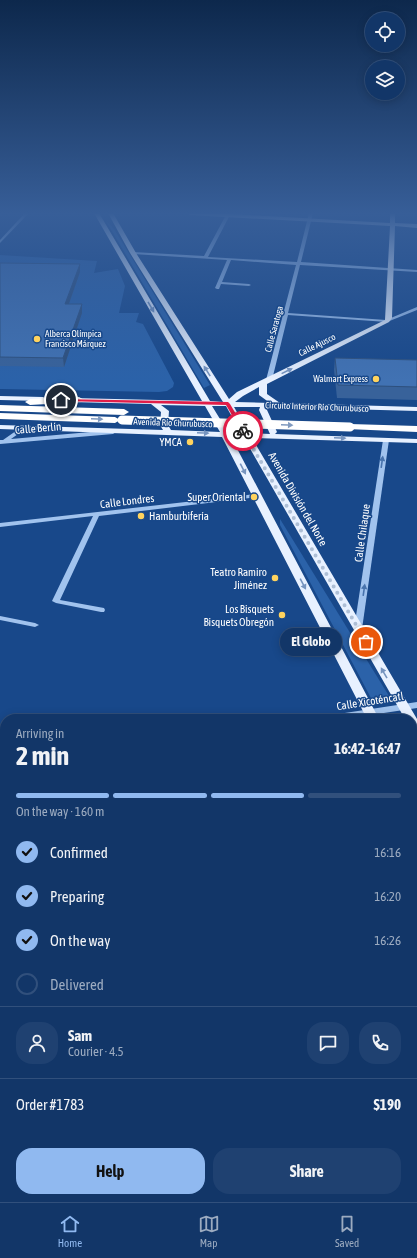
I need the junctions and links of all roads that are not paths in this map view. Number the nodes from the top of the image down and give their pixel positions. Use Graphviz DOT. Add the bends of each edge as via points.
graph roads {
  1 [pos="129,269"];
  2 [pos="143,269"];
  3 [pos="225,269"];
  4 [pos="297,269"];
  5 [pos="390,269"];
  6 [pos="391,269"];
  7 [pos="417,271"];
  8 [pos="219,283"];
  9 [pos="249,285"];
  10 [pos="217,288"];
  11 [pos="417,308"];
  12 [pos="286,314"];
  13 [pos="387,321"];
  14 [pos="266,382"];
  15 [pos="0,398"];
  16 [pos="79,400"];
  17 [pos="0,402"];
  18 [pos="153,402"];
  19 [pos="179,402"];
  20 [pos="205,403"];
  21 [pos="228,404"];
  22 [pos="274,405"];
  23 [pos="0,408"];
  24 [pos="417,409"];
  25 [pos="165,411"];
  26 [pos="0,416"];
  27 [pos="123,416"];
  28 [pos="417,421"];
  29 [pos="350,423"];
  30 [pos="164,425"];
  31 [pos="0,427"];
  32 [pos="23,428"];
  33 [pos="417,429"];
  34 [pos="126,431"];
  35 [pos="153,432"];
  36 [pos="170,432"];
  37 [pos="225,434"];
  38 [pos="246,435"];
  39 [pos="281,436"];
  40 [pos="386,440"];
  41 [pos="417,441"];
  42 [pos="2,442"];
  43 [pos="257,496"];
  44 [pos="97,514"];
  45 [pos="0,525"];
  46 [pos="101,610"];
  47 [pos="0,618"];
  48 [pos="35,625"];
  49 [pos="358,629"];
  50 [pos="417,705"];
  51 [pos="404,707"];
  52 [pos="370,714"];
  53 [pos="378,714"];
  54 [pos="408,714"];
  1 -- 20 [label="main road, one-way"];
  21 -- 2 [label="main road, Avenida División del Norte, one-way"];
  3 -- 8 [label="street"];
  4 -- 12 [label="street, Calle Saratoga"];
  5 -- 13 [label="main road"];
  6 -- 7 [label="street"];
  8 -- 9 [label="street"];
  8 -- 10 [label="street"];
  11 -- 13 [label="street, Calle Ajusco"];
  12 -- 13 [label="street"];
  12 -- 14 [label="street, Calle Saratoga"];
  14 -- 13 [label="main road, Calle Ajusco, one-way"];
  14 -- 21 [label="main road, Calle Ajusco" via="240,394"];
  14 -- 22 [label="main road" via="264,395"];
  15 -- 16 [label="main road, Avenida Río Churubusco"];
  16 -- 17 [label="highway"];
  16 -- 18 [label="main road, Avenida Río Churubusco"];
  18 -- 19 [label="main road, Avenida Río Churubusco"];
  18 -- 25 [label="main road"];
  19 -- 20 [label="main road, Avenida Río Churubusco"];
  19 -- 25 [label="main road"];
  20 -- 21 [label="main road, Avenida Río Churubusco"];
  20 -- 37 [label="main road"];
  21 -- 22 [label="main road, Avenida Río Churubusco"];
  21 -- 38 [label="main road, Avenida División del Norte"];
  22 -- 24 [label="main road, Avenida Río Churubusco"];
  22 -- 39 [label="main road" via="263,410 270,429"];
  23 -- 27 [label="highway, Circuito Interior Río Churubusco"];
  25 -- 30 [label="main road"];
  26 -- 27 [label="highway, Circuito Interior Río Churubusco, one-way"];
  27 -- 29 [label="highway, Circuito Interior Río Churubusco, bridge"];
  28 -- 29 [label="highway, Circuito Interior Río Churubusco"];
  29 -- 33 [label="highway, Circuito Interior Río Churubusco"];
  30 -- 35 [label="main road"];
  30 -- 36 [label="main road"];
  31 -- 32 [label="main road, Avenida Río Churubusco"];
  32 -- 34 [label="main road, Avenida Río Churubusco"];
  32 -- 42 [label="street"];
  34 -- 35 [label="main road, Avenida Río Churubusco"];
  34 -- 42 [label="street, Calle Berlín"];
  35 -- 36 [label="main road, Avenida Río Churubusco"];
  36 -- 37 [label="main road, Avenida Río Churubusco, one-way"];
  37 -- 38 [label="main road, Avenida Río Churubusco"];
  37 -- 43 [label="main road, one-way"];
  38 -- 39 [label="main road, Avenida Río Churubusco"];
  38 -- 49 [label="main road, Avenida División del Norte"];
  39 -- 40 [label="main road, Avenida Río Churubusco, one-way"];
  40 -- 41 [label="main road, Avenida Río Churubusco"];
  49 -- 40 [label="street, Calle Chilaque, one-way"];
  43 -- 44 [label="street, Calle Londres"];
  43 -- 52 [label="main road, one-way"];
  44 -- 45 [label="street, Calle Londres"];
  44 -- 46 [label="street" via="56,601"];
  47 -- 48 [label="street"];
  51 -- 49 [label="main road, Avenida División del Norte, one-way"];
  50 -- 51 [label="street, Calle Xicoténcatl"];
  51 -- 53 [label="street, Calle Xicoténcatl"];
  51 -- 54 [label="main road, Avenida División del Norte"];
}
